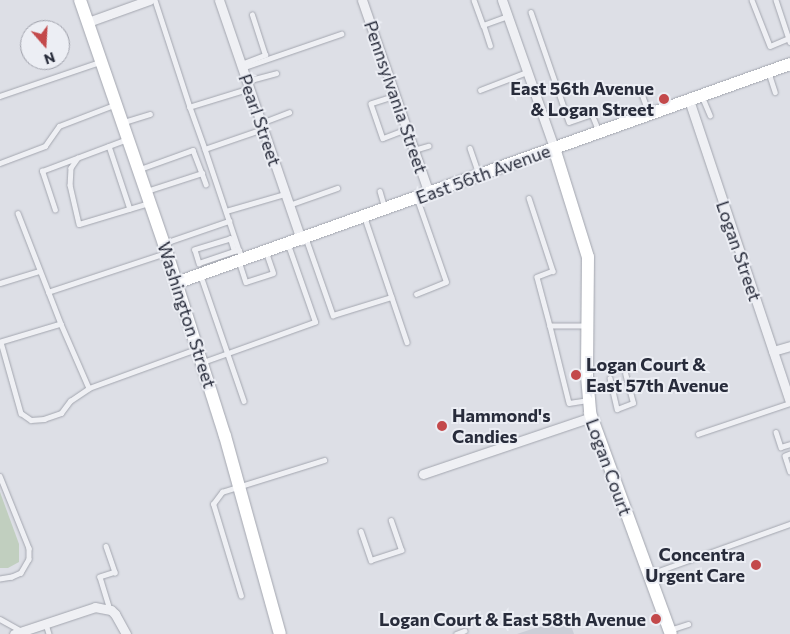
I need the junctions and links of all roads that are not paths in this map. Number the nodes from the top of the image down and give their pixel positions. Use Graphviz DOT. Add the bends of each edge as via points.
graph roads {
  1 [pos="80,0"];
  2 [pos="149,0"];
  3 [pos="155,0"];
  4 [pos="219,0"];
  5 [pos="362,0"];
  6 [pos="474,0"];
  7 [pos="502,0"];
  8 [pos="752,0"];
  9 [pos="776,0"];
  10 [pos="531,12"];
  11 [pos="252,15"];
  12 [pos="508,16"];
  13 [pos="88,22"];
  14 [pos="483,25"];
  15 [pos="341,34"];
  16 [pos="789,40"];
  17 [pos="490,46"];
  18 [pos="101,61"];
  19 [pos="790,64"];
  20 [pos="242,66"];
  21 [pos="527,72"];
  22 [pos="768,72"];
  23 [pos="276,73"];
  24 [pos="248,85"];
  25 [pos="480,90"];
  26 [pos="775,92"];
  27 [pos="642,94"];
  28 [pos="702,95"];
  29 [pos="0,96"];
  30 [pos="396,96"];
  31 [pos="688,100"];
  32 [pos="116,104"];
  33 [pos="190,107"];
  34 [pos="289,112"];
  35 [pos="150,114"];
  36 [pos="650,114"];
  37 [pos="710,115"];
  38 [pos="122,123"];
  39 [pos="262,126"];
  40 [pos="407,129"];
  41 [pos="600,132"];
  42 [pos="128,139"];
  43 [pos="109,146"];
  44 [pos="428,146"];
  45 [pos="470,148"];
  46 [pos="554,148"];
  47 [pos="205,149"];
  48 [pos="414,150"];
  49 [pos="78,158"];
  50 [pos="0,163"];
  51 [pos="138,170"];
  52 [pos="202,173"];
  53 [pos="480,175"];
  54 [pos="206,184"];
  55 [pos="337,188"];
  56 [pos="380,191"];
  57 [pos="429,193"];
  58 [pos="285,194"];
  59 [pos="148,197"];
  60 [pos="417,198"];
  61 [pos="529,198"];
  62 [pos="289,205"];
  63 [pos="130,209"];
  64 [pos="386,209"];
  65 [pos="55,210"];
  66 [pos="226,212"];
  67 [pos="18,213"];
  68 [pos="365,217"];
  69 [pos="230,221"];
  70 [pos="303,239"];
  71 [pos="287,245"];
  72 [pos="165,248"];
  73 [pos="266,252"];
  74 [pos="239,255"];
  75 [pos="39,271"];
  76 [pos="201,274"];
  77 [pos="0,283"];
  78 [pos="176,283"];
  79 [pos="48,292"];
  80 [pos="416,294"];
  81 [pos="392,297"];
  82 [pos="61,324"];
  83 [pos="550,326"];
  84 [pos="587,326"];
  85 [pos="407,342"];
  86 [pos="790,346"];
  87 [pos="197,348"];
  88 [pos="773,351"];
  89 [pos="228,353"];
  90 [pos="202,362"];
  91 [pos="625,374"];
  92 [pos="610,378"];
  93 [pos="89,388"];
  94 [pos="588,400"];
  95 [pos="244,401"];
  96 [pos="790,402"];
  97 [pos="591,417"];
  98 [pos="776,432"];
  99 [pos="698,434"];
  100 [pos="790,444"];
  101 [pos="790,454"];
  102 [pos="324,460"];
  103 [pos="790,471"];
  104 [pos="423,474"];
  105 [pos="0,476"];
  106 [pos="239,486"];
  107 [pos="390,521"];
  108 [pos="790,524"];
  109 [pos="361,531"];
  110 [pos="106,546"];
  111 [pos="648,574"];
  112 [pos="0,579"];
  113 [pos="241,596"];
  114 [pos="111,610"];
  115 [pos="0,619"];
  116 [pos="45,622"];
  117 [pos="688,624"];
  118 [pos="464,631"];
  119 [pos="17,632"];
  120 [pos="670,632"];
  121 [pos="49,634"];
  122 [pos="126,634"];
  123 [pos="280,634"];
  124 [pos="456,634"];
  1 -- 13 [label="street, Washington Street"];
  2 -- 13 [label="street"];
  3 -- 33 [label="lane"];
  4 -- 20 [label="street, Pearl Street"];
  5 -- 30 [label="street, Pennsylvania Street"];
  6 -- 14 [label="lane"];
  7 -- 12 [label="street"];
  8 -- 16 [label="lane" via="770,46"];
  9 -- 16 [label="lane"];
  10 -- 41 [label="lane" via="569,122 592,114"];
  11 -- 20 [label="lane" via="265,55"];
  12 -- 14 [label="lane"];
  12 -- 21 [label="street"];
  13 -- 18 [label="street, Washington Street"];
  14 -- 17 [label="lane"];
  15 -- 20 [label="lane"];
  18 -- 29 [label="lane"];
  18 -- 32 [label="street, Washington Street"];
  19 -- 22 [label="street, East 56th Avenue"];
  20 -- 24 [label="street, Pearl Street"];
  21 -- 25 [label="lane"];
  21 -- 46 [label="street"];
  22 -- 26 [label="lane"];
  22 -- 28 [label="street, East 56th Avenue"];
  23 -- 24 [label="lane"];
  24 -- 33 [label="lane"];
  24 -- 39 [label="street, Pearl Street"];
  27 -- 36 [label="lane"];
  28 -- 31 [label="street, East 56th Avenue"];
  28 -- 37 [label="lane"];
  30 -- 40 [label="street, Pennsylvania Street"];
  30 -- 40 [label="lane" via="372,104 374,113 383,138"];
  31 -- 36 [label="street, East 56th Avenue"];
  31 -- 88 [label="street, Logan Street"];
  32 -- 38 [label="street, Washington Street"];
  32 -- 50 [label="lane" via="59,126 45,146"];
  33 -- 47 [label="lane"];
  34 -- 39 [label="lane"];
  35 -- 38 [label="lane"];
  36 -- 41 [label="street, East 56th Avenue"];
  38 -- 42 [label="street, Washington Street"];
  39 -- 47 [label="lane"];
  39 -- 58 [label="street, Pearl Street"];
  40 -- 48 [label="street, Pennsylvania Street"];
  41 -- 46 [label="street, East 56th Avenue"];
  42 -- 43 [label="lane"];
  42 -- 51 [label="street, Washington Street"];
  43 -- 49 [label="lane"];
  43 -- 63 [label="lane"];
  44 -- 48 [label="lane"];
  45 -- 53 [label="lane"];
  46 -- 53 [label="street, East 56th Avenue"];
  46 -- 84 [label="street, Logan Court" via="588,257"];
  47 -- 66 [label="lane"];
  48 -- 57 [label="street, Pennsylvania Street"];
  49 -- 63 [label="lane" via="72,168 70,185 80,224"];
  49 -- 65 [label="lane" via="42,171"];
  51 -- 52 [label="lane" via="193,150"];
  51 -- 59 [label="street, Washington Street"];
  52 -- 54 [label="lane"];
  52 -- 59 [label="lane"];
  53 -- 57 [label="street, East 56th Avenue"];
  55 -- 62 [label="lane"];
  56 -- 64 [label="lane"];
  57 -- 60 [label="street, East 56th Avenue"];
  58 -- 62 [label="street, Pearl Street"];
  58 -- 66 [label="lane"];
  59 -- 63 [label="lane"];
  59 -- 72 [label="street, Washington Street"];
  60 -- 64 [label="street, East 56th Avenue"];
  60 -- 80 [label="lane" via="446,282"];
  61 -- 83 [label="lane" via="553,271 536,277"];
  62 -- 70 [label="street, Pearl Street"];
  64 -- 68 [label="street, East 56th Avenue"];
  66 -- 69 [label="lane"];
  67 -- 75 [label="lane"];
  68 -- 70 [label="street, East 56th Avenue"];
  68 -- 81 [label="lane"];
  69 -- 72 [label="lane"];
  69 -- 74 [label="lane"];
  70 -- 71 [label="street, East 56th Avenue"];
  70 -- 81 [label="lane" via="332,316"];
  71 -- 73 [label="street, East 56th Avenue"];
  71 -- 89 [label="lane" via="315,322"];
  72 -- 78 [label="street, Washington Street"];
  72 -- 79 [label="lane"];
  73 -- 74 [label="street, East 56th Avenue"];
  73 -- 74 [label="lane" via="273,273 246,282"];
  74 -- 74 [label="lane" via="199,263 195,250 230,239"];
  74 -- 76 [label="street, East 56th Avenue"];
  75 -- 77 [label="lane"];
  75 -- 79 [label="lane"];
  76 -- 78 [label="street, East 56th Avenue"];
  76 -- 89 [label="lane"];
  78 -- 87 [label="street, Washington Street"];
  79 -- 82 [label="lane"];
  81 -- 85 [label="lane"];
  82 -- 93 [label="lane"];
  82 -- 93 [label="lane" via="1,342 21,413 31,420 61,413 70,401"];
  83 -- 84 [label="lane"];
  83 -- 94 [label="lane" via="569,403"];
  84 -- 94 [label="street, Logan Court"];
  86 -- 88 [label="street"];
  87 -- 90 [label="street, Washington Street"];
  87 -- 93 [label="lane"];
  88 -- 96 [label="street, Logan Street"];
  89 -- 90 [label="lane"];
  89 -- 95 [label="lane"];
  90 -- 106 [label="street, Washington Street"];
  91 -- 92 [label="lane" via="634,403 617,409"];
  94 -- 97 [label="street, Logan Court"];
  96 -- 99 [label="lane"];
  97 -- 104 [label="street"];
  97 -- 111 [label="street, Logan Court"];
  98 -- 100 [label="lane" via="781,447"];
  101 -- 103 [label="lane" via="785,456"];
  102 -- 106 [label="lane"];
  105 -- 112 [label="lane" via="29,548 30,559 22,573"];
  106 -- 113 [label="lane" via="222,492 213,504"];
  106 -- 123 [label="street, Washington Street"];
  107 -- 109 [label="lane" via="401,550 371,560"];
  108 -- 111 [label="lane"];
  110 -- 114 [label="lane" via="116,572 100,577"];
  111 -- 120 [label="street, Logan Court"];
  114 -- 116 [label="street" via="90,608"];
  114 -- 122 [label="street" via="119,618"];
  115 -- 119 [label="lane"];
  116 -- 119 [label="street"];
  116 -- 121 [label="lane"];
  117 -- 120 [label="lane"];
  118 -- 124 [label="lane"];
}
